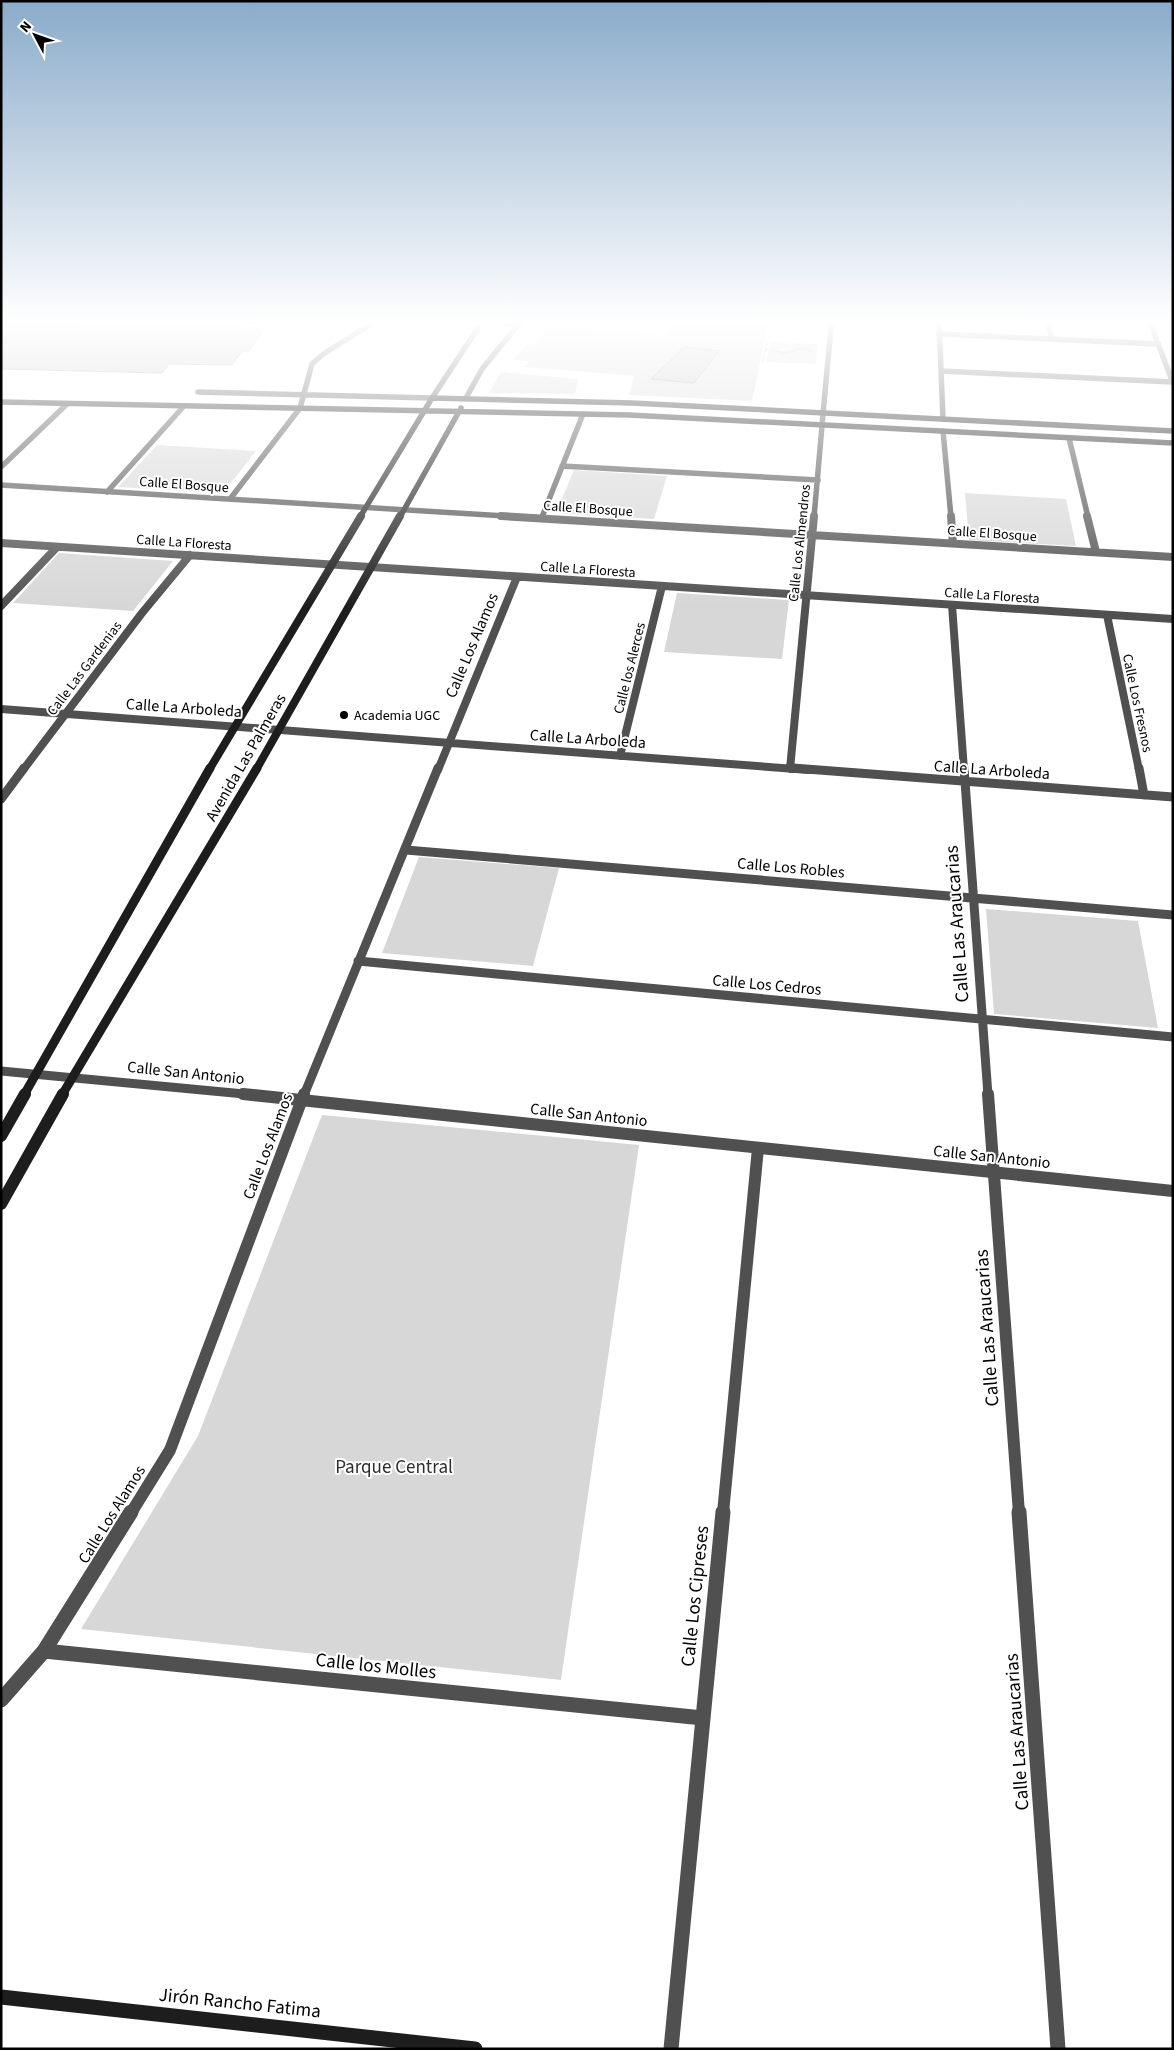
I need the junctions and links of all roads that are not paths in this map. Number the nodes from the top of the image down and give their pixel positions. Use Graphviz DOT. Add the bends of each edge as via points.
graph roads {
  1 [pos="55,416"];
  2 [pos="175,416"];
  3 [pos="294,416"];
  4 [pos="422,416"];
  5 [pos="457,416"];
  6 [pos="582,416"];
  7 [pos="619,416"];
  8 [pos="822,416"];
  9 [pos="885,416"];
  10 [pos="943,416"];
  11 [pos="943,419"];
  12 [pos="822,425"];
  13 [pos="943,431"];
  14 [pos="1173,431"];
  15 [pos="1069,438"];
  16 [pos="1173,443"];
  17 [pos="562,466"];
  18 [pos="1,467"];
  19 [pos="818,480"];
  20 [pos="1,485"];
  21 [pos="107,492"];
  22 [pos="230,499"];
  23 [pos="366,507"];
  24 [pos="403,510"];
  25 [pos="542,517"];
  26 [pos="813,535"];
  27 [pos="1,543"];
  28 [pos="953,543"];
  29 [pos="57,547"];
  30 [pos="1096,552"];
  31 [pos="190,555"];
  32 [pos="1173,557"];
  33 [pos="332,564"];
  34 [pos="371,567"];
  35 [pos="517,577"];
  36 [pos="662,586"];
  37 [pos="807,596"];
  38 [pos="952,605"];
  39 [pos="1,606"];
  40 [pos="1107,615"];
  41 [pos="1173,619"];
  42 [pos="1,709"];
  43 [pos="66,714"];
  44 [pos="234,726"];
  45 [pos="280,730"];
  46 [pos="448,742"];
  47 [pos="620,756"];
  48 [pos="790,768"];
  49 [pos="965,782"];
  50 [pos="1144,795"];
  51 [pos="1173,798"];
  52 [pos="1,799"];
  53 [pos="406,850"];
  54 [pos="973,898"];
  55 [pos="1173,914"];
  56 [pos="358,961"];
  57 [pos="982,1020"];
  58 [pos="1173,1037"];
  59 [pos="1,1071"];
  60 [pos="36,1074"];
  61 [pos="72,1076"];
  62 [pos="301,1101"];
  63 [pos="1,1136"];
  64 [pos="758,1148"];
  65 [pos="993,1172"];
  66 [pos="1173,1191"];
  67 [pos="1,1204"];
  68 [pos="44,1651"];
  69 [pos="1,1700"];
  70 [pos="703,1718"];
  71 [pos="1,1997"];
  72 [pos="475,2049"];
  73 [pos="671,2049"];
  74 [pos="1058,2049"];
  1 -- 18 [label="street"];
  2 -- 21 [label="street"];
  3 -- 22 [label="street"];
  4 -- 23 [label="street, Avenida Las Palmeras"];
  5 -- 24 [label="street, Avenida Las Palmeras"];
  6 -- 17 [label="street"];
  7 -- 12 [label="street"];
  8 -- 12 [label="street, Calle Los Almendros"];
  9 -- 11 [label="street"];
  10 -- 11 [label="street"];
  11 -- 14 [label="street"];
  12 -- 13 [label="street"];
  12 -- 19 [label="street, Calle Los Almendros"];
  13 -- 15 [label="street"];
  13 -- 28 [label="street"];
  15 -- 16 [label="street"];
  15 -- 30 [label="street"];
  17 -- 19 [label="street"];
  17 -- 25 [label="street"];
  19 -- 26 [label="street, Calle Los Almendros"];
  20 -- 21 [label="street, Calle El Bosque"];
  21 -- 22 [label="street, Calle El Bosque"];
  22 -- 23 [label="street, Calle El Bosque"];
  23 -- 24 [label="street, Calle El Bosque"];
  23 -- 33 [label="street, Avenida Las Palmeras"];
  24 -- 25 [label="street, Calle El Bosque"];
  24 -- 34 [label="street, Avenida Las Palmeras"];
  25 -- 26 [label="street, Calle El Bosque"];
  26 -- 28 [label="street, Calle El Bosque"];
  26 -- 37 [label="street, Calle Los Almendros"];
  27 -- 29 [label="street, Calle La Floresta"];
  28 -- 30 [label="street, Calle El Bosque"];
  29 -- 31 [label="street, Calle La Floresta"];
  29 -- 39 [label="street"];
  30 -- 32 [label="street, Calle El Bosque"];
  31 -- 33 [label="street, Calle La Floresta"];
  31 -- 43 [label="street, Calle Las Gardenias"];
  33 -- 34 [label="street, Calle La Floresta"];
  33 -- 44 [label="street, Avenida Las Palmeras"];
  34 -- 35 [label="street, Calle La Floresta"];
  34 -- 45 [label="street, Avenida Las Palmeras"];
  35 -- 36 [label="street, Calle La Floresta"];
  35 -- 46 [label="street, Calle Los Alamos"];
  36 -- 37 [label="street, Calle La Floresta"];
  36 -- 47 [label="street, Calle los Alerces"];
  37 -- 38 [label="street, Calle La Floresta"];
  37 -- 48 [label="street, Calle Los Almendros"];
  38 -- 40 [label="street, Calle La Floresta"];
  38 -- 49 [label="street, Calle Las Araucarias"];
  40 -- 41 [label="street, Calle La Floresta"];
  40 -- 50 [label="street, Calle Los Fresnos"];
  42 -- 43 [label="street, Calle La Arboleda"];
  43 -- 44 [label="street, Calle La Arboleda"];
  43 -- 52 [label="street, Calle Las Gardenias"];
  44 -- 45 [label="street, Calle La Arboleda"];
  44 -- 60 [label="street, Avenida Las Palmeras"];
  45 -- 46 [label="street, Calle La Arboleda"];
  45 -- 61 [label="street, Avenida Las Palmeras"];
  46 -- 47 [label="street, Calle La Arboleda"];
  46 -- 53 [label="street, Calle Los Alamos"];
  47 -- 48 [label="street, Calle La Arboleda"];
  48 -- 49 [label="street, Calle La Arboleda"];
  49 -- 50 [label="street, Calle La Arboleda"];
  49 -- 54 [label="street, Calle Las Araucarias"];
  50 -- 51 [label="street, Calle La Arboleda"];
  53 -- 54 [label="street, Calle Los Robles"];
  53 -- 56 [label="street, Calle Los Alamos"];
  54 -- 55 [label="street, Calle Los Robles"];
  54 -- 57 [label="street, Calle Las Araucarias"];
  56 -- 57 [label="street, Calle Los Cedros"];
  56 -- 62 [label="street, Calle Los Alamos"];
  57 -- 58 [label="street, Calle Los Cedros"];
  57 -- 65 [label="street, Calle Las Araucarias"];
  59 -- 60 [label="street, Calle San Antonio"];
  60 -- 61 [label="street, Calle San Antonio"];
  60 -- 63 [label="street, Avenida Las Palmeras"];
  61 -- 62 [label="street, Calle San Antonio"];
  61 -- 67 [label="street, Avenida Las Palmeras"];
  62 -- 64 [label="street, Calle San Antonio"];
  62 -- 68 [label="street, Calle Los Alamos" via="170,1450"];
  64 -- 65 [label="street, Calle San Antonio"];
  64 -- 70 [label="street, Calle Los Cipreses"];
  65 -- 66 [label="street, Calle San Antonio"];
  65 -- 74 [label="street, Calle Las Araucarias"];
  68 -- 69 [label="street, Calle Los Alamos"];
  68 -- 70 [label="street, Calle los Molles"];
  70 -- 73 [label="street, Calle Los Cipreses"];
  71 -- 72 [label="street, Jirón Rancho Fatima"];
}
